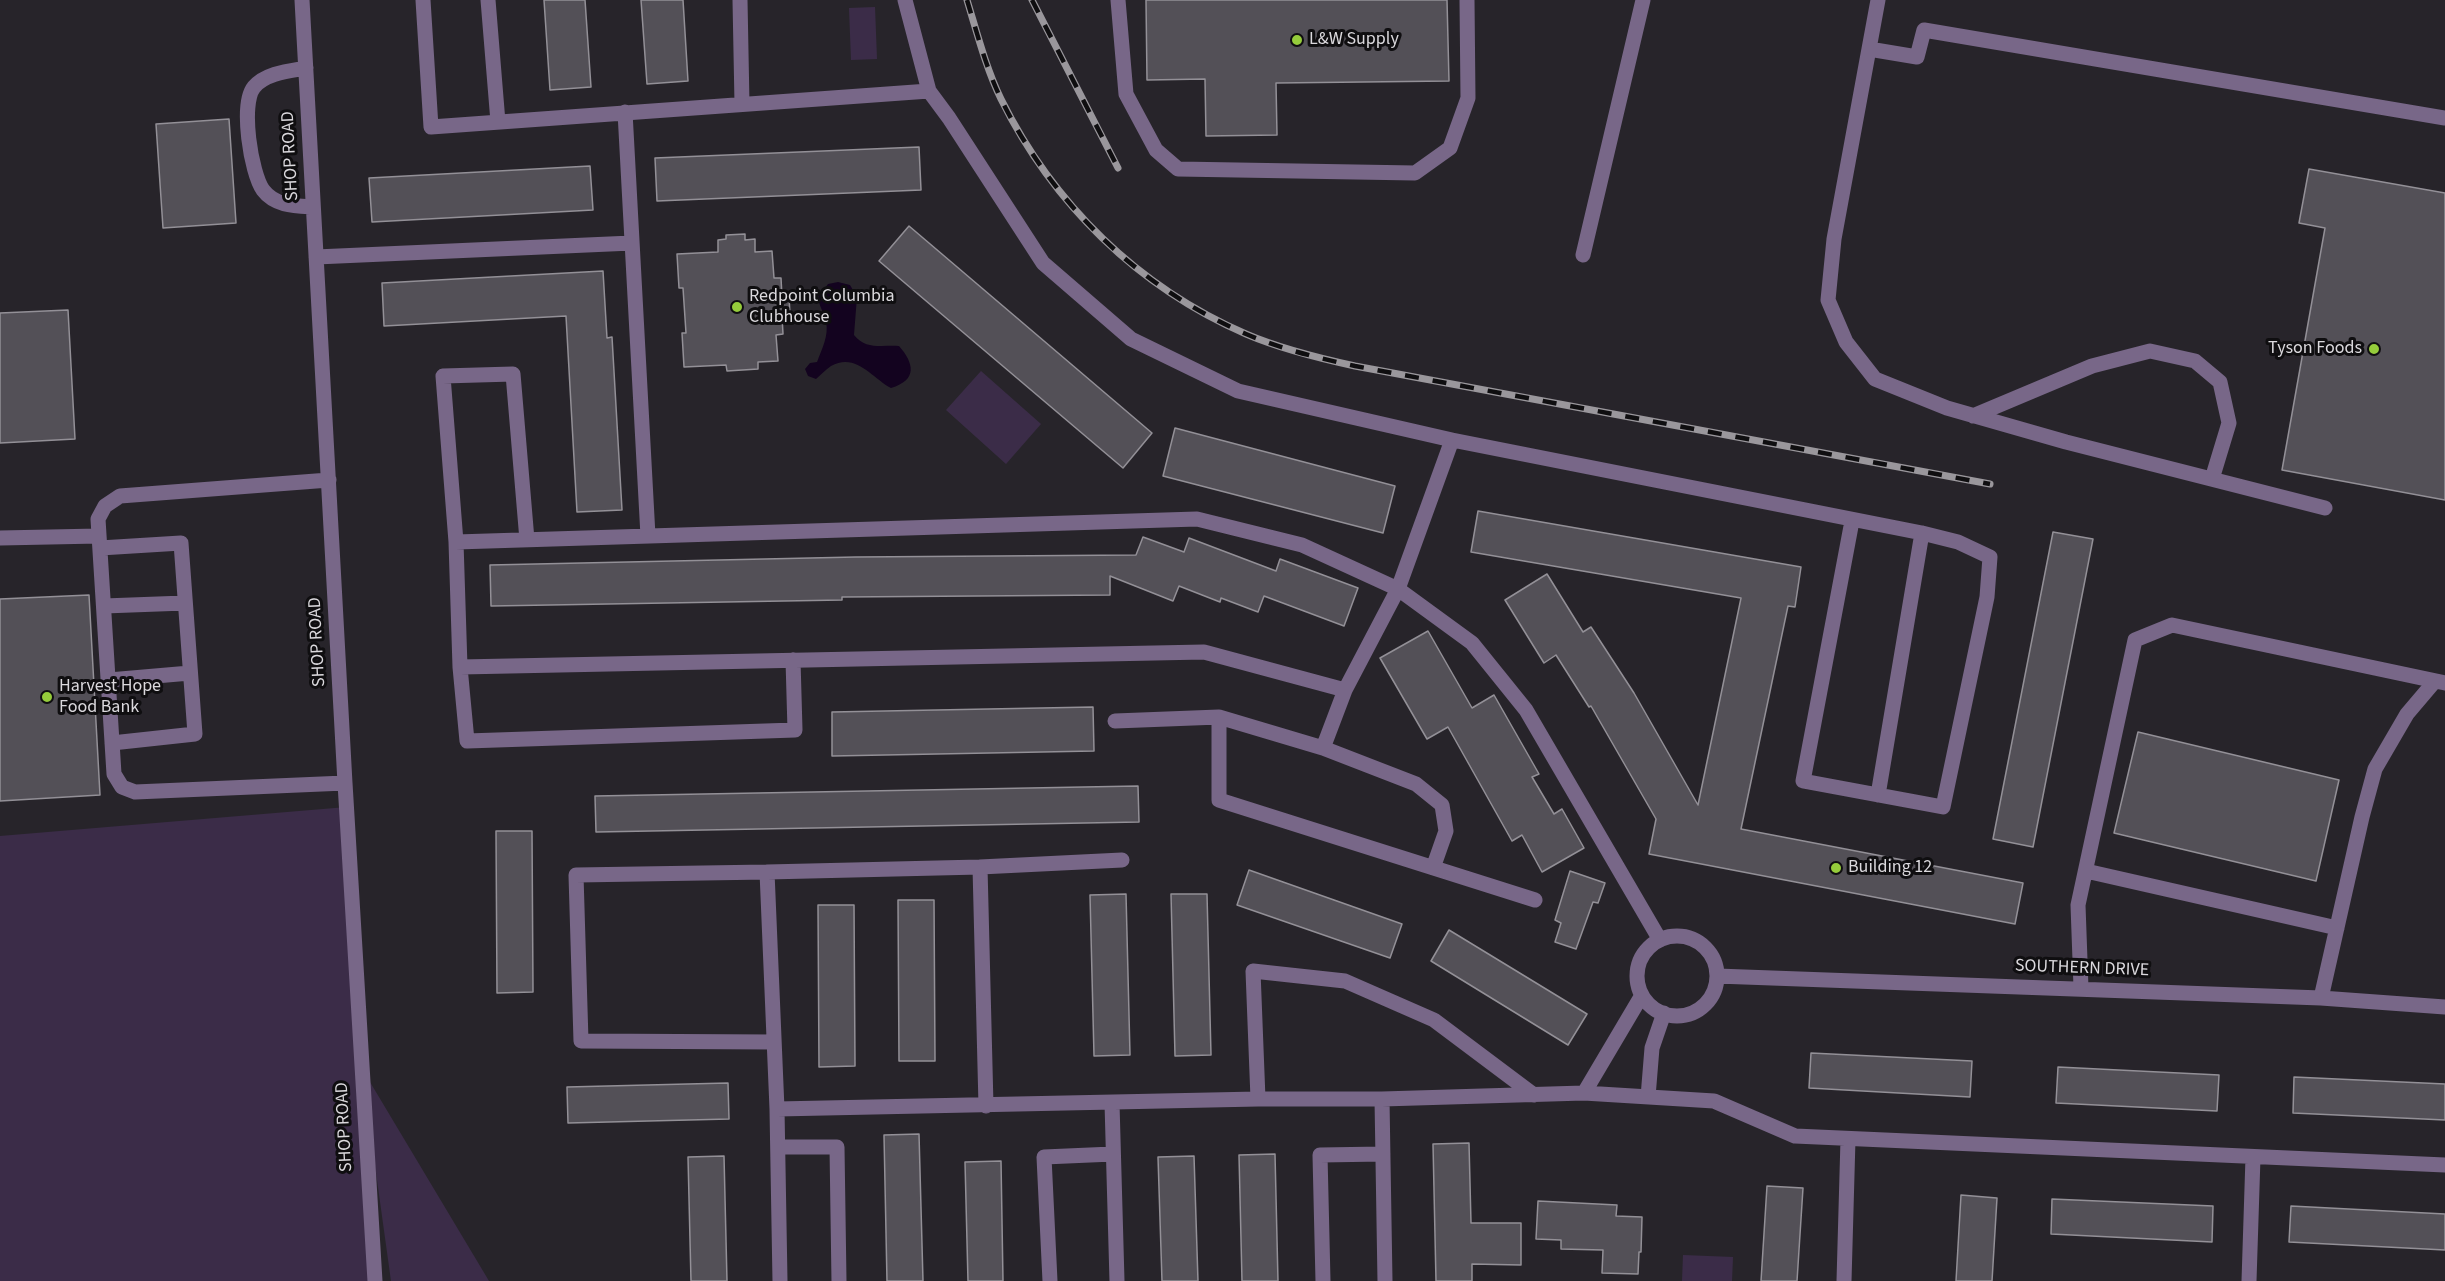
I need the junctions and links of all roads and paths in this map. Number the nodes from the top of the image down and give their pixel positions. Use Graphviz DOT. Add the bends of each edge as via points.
graph roads {
  1 [pos="302,0"];
  2 [pos="423,0"];
  3 [pos="488,0"];
  4 [pos="740,0"];
  5 [pos="906,0"];
  6 [pos="1118,0"];
  7 [pos="1467,0"];
  8 [pos="1643,0"];
  9 [pos="1878,0"];
  10 [pos="1869,49"];
  11 [pos="306,68"];
  12 [pos="929,91"];
  13 [pos="742,104"];
  14 [pos="625,112"];
  15 [pos="2445,118"];
  16 [pos="498,122"];
  17 [pos="314,207"];
  18 [pos="632,243"];
  19 [pos="1583,255"];
  20 [pos="316,257"];
  21 [pos="1973,416"];
  22 [pos="1452,440"];
  23 [pos="2212,479"];
  24 [pos="329,480"];
  25 [pos="2325,508"];
  26 [pos="1852,521"];
  27 [pos="1923,534"];
  28 [pos="648,536"];
  29 [pos="0,538"];
  30 [pos="527,540"];
  31 [pos="100,542"];
  32 [pos="456,542"];
  33 [pos="1398,589"];
  34 [pos="185,603"];
  35 [pos="104,606"];
  36 [pos="793,660"];
  37 [pos="460,667"];
  38 [pos="190,673"];
  39 [pos="108,680"];
  40 [pos="2440,682"];
  41 [pos="1345,690"];
  42 [pos="1219,717"];
  43 [pos="1115,721"];
  44 [pos="112,743"];
  45 [pos="1323,748"];
  46 [pos="345,783"];
  47 [pos="1878,795"];
  48 [pos="1122,860"];
  49 [pos="980,867"];
  50 [pos="1433,868"];
  51 [pos="2086,871"];
  52 [pos="767,872"];
  53 [pos="1535,900"];
  54 [pos="2337,928"];
  55 [pos="1660,940"];
  56 [pos="1718,976"];
  57 [pos="2081,988"];
  58 [pos="1642,995"];
  59 [pos="2321,998"];
  60 [pos="2445,1007"];
  61 [pos="1664,1012"];
  62 [pos="774,1042"];
  63 [pos="1584,1093"];
  64 [pos="1534,1095"];
  65 [pos="1648,1097"];
  66 [pos="1258,1099"];
  67 [pos="1383,1099"];
  68 [pos="1112,1103"];
  69 [pos="986,1106"];
  70 [pos="777,1109"];
  71 [pos="1848,1139"];
  72 [pos="778,1147"];
  73 [pos="1113,1154"];
  74 [pos="1383,1154"];
  75 [pos="2253,1157"];
  76 [pos="2445,1165"];
  77 [pos="375,1281"];
  78 [pos="780,1281"];
  79 [pos="839,1281"];
  80 [pos="1050,1281"];
  81 [pos="1117,1281"];
  82 [pos="1323,1281"];
  83 [pos="1385,1281"];
  84 [pos="1844,1281"];
  85 [pos="2248,1281"];
  1 -- 11 [label="street, SHOP ROAD"];
  2 -- 16 [label="street" via="431,127"];
  3 -- 16 [label="street"];
  4 -- 13 [label="street"];
  5 -- 12 [label="street"];
  6 -- 7 [label="street" via="1126,94 1156,150 1178,169 1415,174 1450,148 1468,98"];
  8 -- 19 [label="street"];
  9 -- 10 [label="street"];
  10 -- 15 [label="street" via="1917,57 1924,30"];
  10 -- 21 [label="street" via="1834,239 1828,300 1846,342 1875,379"];
  11 -- 17 [label="street, SHOP ROAD"];
  11 -- 17 [label="street" via="273,75 254,87 247,107 253,168 264,191 283,205"];
  12 -- 13 [label="street"];
  12 -- 22 [label="street" via="1043,263 1131,339 1238,391"];
  13 -- 14 [label="street"];
  14 -- 16 [label="street"];
  14 -- 18 [label="street"];
  17 -- 20 [label="street, SHOP ROAD"];
  18 -- 20 [label="street"];
  18 -- 28 [label="street"];
  20 -- 24 [label="street, SHOP ROAD"];
  21 -- 23 [label="street"];
  21 -- 23 [label="street" via="2092,366 2150,351 2195,361 2220,382 2229,423"];
  22 -- 26 [label="street"];
  22 -- 33 [label="street"];
  23 -- 25 [label="street"];
  24 -- 31 [label="street" via="120,496 105,506 98,519"];
  24 -- 46 [label="street, SHOP ROAD"];
  26 -- 27 [label="street"];
  26 -- 47 [label="street" via="1803,781"];
  27 -- 47 [label="street"];
  27 -- 47 [label="street" via="1958,542 1989,557 1987,597 1943,807"];
  28 -- 30 [label="street"];
  28 -- 33 [label="street" via="1197,519 1302,545"];
  29 -- 31 [label="street"];
  30 -- 32 [label="street"];
  30 -- 32 [label="street" via="513,374 443,376"];
  31 -- 34 [label="street" via="181,543"];
  31 -- 35 [label="street"];
  32 -- 37 [label="street"];
  33 -- 41 [label="street"];
  33 -- 55 [label="street" via="1472,643 1526,710"];
  34 -- 35 [label="street"];
  34 -- 38 [label="street"];
  35 -- 39 [label="street"];
  36 -- 37 [label="street"];
  36 -- 37 [label="street" via="795,730 467,741"];
  36 -- 41 [label="street" via="1204,652"];
  38 -- 39 [label="street"];
  38 -- 44 [label="street" via="195,734"];
  39 -- 44 [label="street"];
  40 -- 51 [label="street" via="2172,625 2135,640"];
  40 -- 54 [label="street" via="2407,714 2375,769"];
  41 -- 45 [label="street"];
  42 -- 43 [label="street"];
  42 -- 45 [label="street"];
  42 -- 50 [label="street" via="1219,800"];
  44 -- 46 [label="street" via="114,774 122,787 135,792"];
  45 -- 50 [label="street" via="1416,784 1442,805 1446,831"];
  46 -- 77 [label="street, SHOP ROAD"];
  48 -- 49 [label="street"];
  49 -- 52 [label="street"];
  49 -- 69 [label="street"];
  50 -- 53 [label="street"];
  51 -- 54 [label="street"];
  51 -- 57 [label="street" via="2078,905"];
  52 -- 62 [label="street"];
  52 -- 62 [label="street" via="576,875 581,1041"];
  54 -- 59 [label="street"];
  55 -- 56 [label="street" via="1673,936 1698,942 1709,951"];
  55 -- 58 [label="street" via="1646,952 1638,970"];
  56 -- 57 [label="street, SOUTHERN DRIVE"];
  56 -- 61 [label="street" via="1709,1001 1699,1010 1673,1016"];
  57 -- 59 [label="street, SOUTHERN DRIVE"];
  58 -- 61 [label="street" via="1650,1005"];
  58 -- 63 [label="street"];
  59 -- 60 [label="street, SOUTHERN DRIVE"];
  61 -- 65 [label="street" via="1652,1048"];
  62 -- 70 [label="street"];
  63 -- 64 [label="street"];
  63 -- 65 [label="street"];
  64 -- 66 [label="street" via="1434,1020 1346,981 1253,971"];
  64 -- 67 [label="street"];
  65 -- 71 [label="street" via="1714,1101 1795,1136"];
  66 -- 67 [label="street"];
  66 -- 68 [label="street"];
  67 -- 74 [label="street"];
  68 -- 69 [label="street"];
  68 -- 73 [label="street"];
  69 -- 70 [label="street"];
  70 -- 72 [label="street"];
  71 -- 75 [label="street"];
  71 -- 84 [label="street"];
  72 -- 78 [label="street"];
  72 -- 79 [label="street" via="837,1147"];
  73 -- 80 [label="street" via="1044,1157"];
  73 -- 81 [label="street"];
  74 -- 82 [label="street" via="1320,1155"];
  74 -- 83 [label="street"];
  75 -- 76 [label="street"];
  75 -- 85 [label="street"];
}
